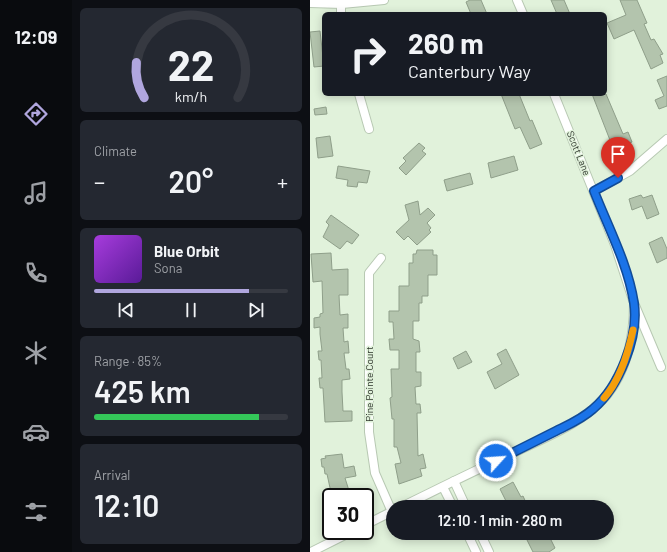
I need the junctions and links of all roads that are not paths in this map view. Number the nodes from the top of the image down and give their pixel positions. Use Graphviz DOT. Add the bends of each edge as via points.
graph roads {
  1 [pos="384,0"];
  2 [pos="517,0"];
  3 [pos="310,3"];
  4 [pos="341,4"];
  5 [pos="341,12"];
  6 [pos="522,12"];
  7 [pos="360,96"];
  8 [pos="555,96"];
  9 [pos="369,129"];
  10 [pos="667,139"];
  11 [pos="594,191"];
  12 [pos="381,258"];
  13 [pos="634,303"];
  14 [pos="661,367"];
  15 [pos="454,482"];
  16 [pos="443,487"];
  17 [pos="387,500"];
  18 [pos="416,500"];
  19 [pos="450,500"];
  20 [pos="463,500"];
  21 [pos="386,514"];
  22 [pos="374,520"];
  23 [pos="335,540"];
  24 [pos="470,540"];
  25 [pos="483,540"];
  26 [pos="311,552"];
  27 [pos="476,552"];
  28 [pos="489,552"];
  1 -- 4 [label="street"];
  2 -- 6 [label="street"];
  3 -- 4 [label="street"];
  4 -- 5 [label="street"];
  7 -- 9 [label="street"];
  8 -- 11 [label="street, Scott Lane"];
  10 -- 11 [label="street" via="630,171"];
  11 -- 13 [label="street, Scott Lane" via="623,266"];
  12 -- 17 [label="street, Pine Pointe Court" via="369,273 370,432 375,474"];
  13 -- 14 [label="street, Scott Lane"];
  13 -- 15 [label="street, Scott Lane" via="627,354 614,385 600,403 573,422"];
  15 -- 16 [label="street, Scott Lane"];
  15 -- 20 [label="street"];
  16 -- 18 [label="street, Scott Lane"];
  16 -- 19 [label="street"];
  21 -- 22 [label="street"];
  23 -- 26 [label="street"];
  24 -- 27 [label="street"];
  25 -- 28 [label="street"];
}
